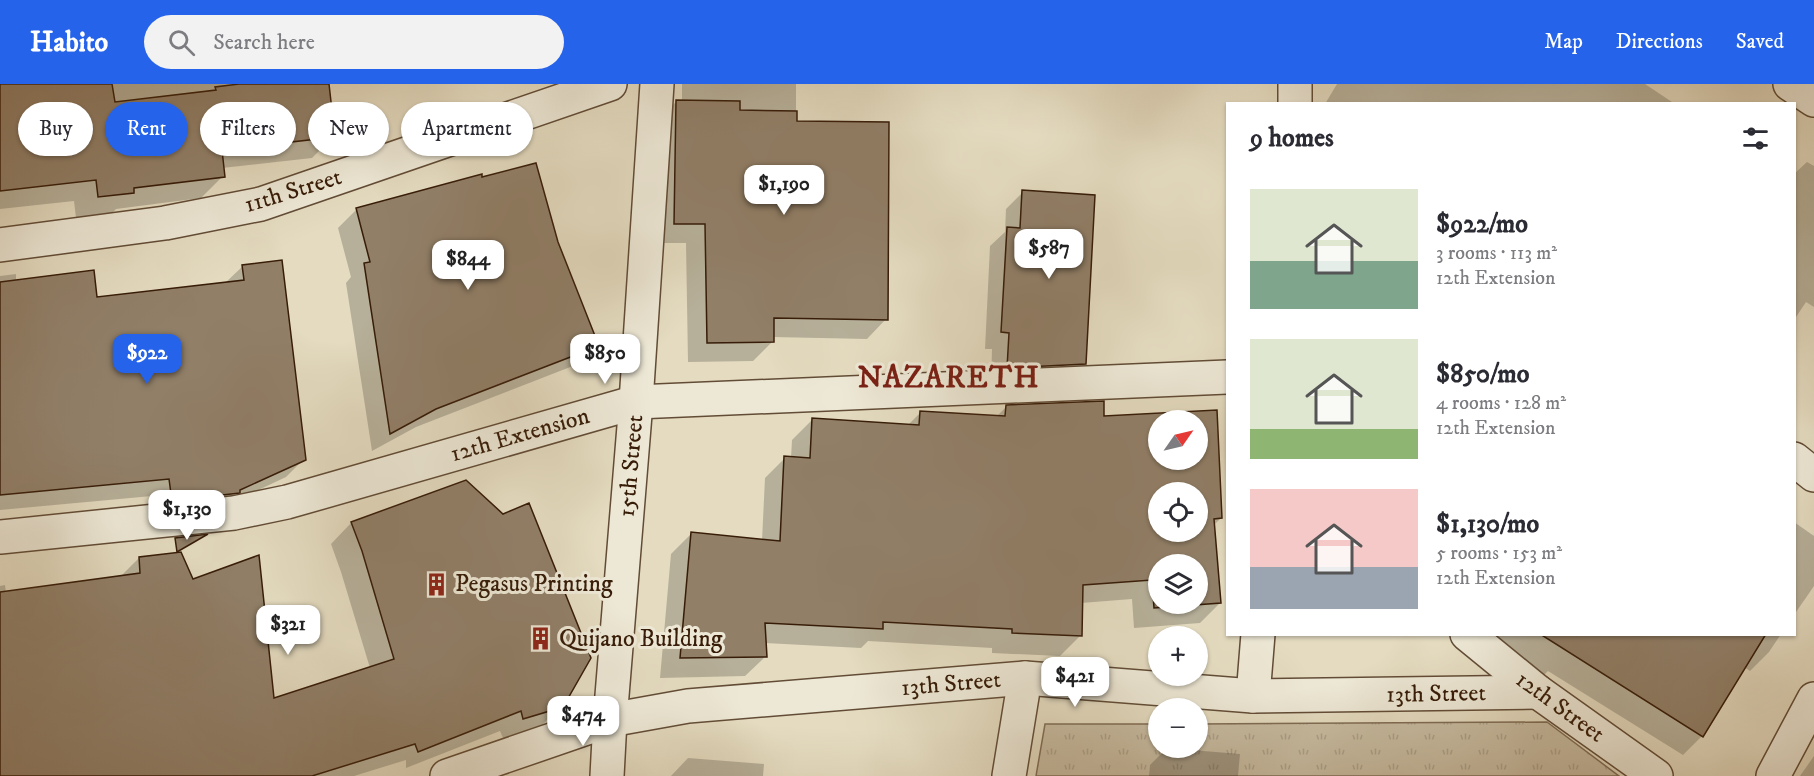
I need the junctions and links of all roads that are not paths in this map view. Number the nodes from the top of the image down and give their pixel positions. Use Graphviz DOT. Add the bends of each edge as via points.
graph roads {
  1 [pos="610,84"];
  2 [pos="657,84"];
  3 [pos="1295,84"];
  4 [pos="1790,84"];
  5 [pos="1814,100"];
  6 [pos="1295,102"];
  7 [pos="0,245"];
  8 [pos="1226,377"];
  9 [pos="636,402"];
  10 [pos="1796,461"];
  11 [pos="1814,475"];
  12 [pos="0,537"];
  13 [pos="1258,636"];
  14 [pos="1469,636"];
  15 [pos="1025,678"];
  16 [pos="1538,692"];
  17 [pos="1253,696"];
  18 [pos="1814,699"];
  19 [pos="610,720"];
  20 [pos="447,776"];
  21 [pos="607,776"];
  22 [pos="1009,776"];
  23 [pos="1656,776"];
  24 [pos="1773,776"];
  1 -- 7 [label="street, 11th Street" via="261,204 165,223"];
  2 -- 9 [label="street, 15th Street"];
  3 -- 6 [label="street"];
  4 -- 5 [label="street"];
  8 -- 9 [label="street, 12th Extension"];
  9 -- 12 [label="street, 12th Extension" via="287,502 234,513"];
  9 -- 19 [label="street, 15th Street"];
  10 -- 11 [label="street"];
  13 -- 17 [label="street"];
  14 -- 16 [label="street, 12th Street"];
  15 -- 17 [label="street, 13th Street"];
  15 -- 19 [label="street, 13th Street" via="688,706"];
  15 -- 22 [label="street"];
  16 -- 17 [label="street, 13th Street"];
  16 -- 23 [label="street, 12th Street"];
  18 -- 24 [label="street"];
  19 -- 20 [label="street, 13th Street"];
  19 -- 21 [label="street, 15th Street"];
}
